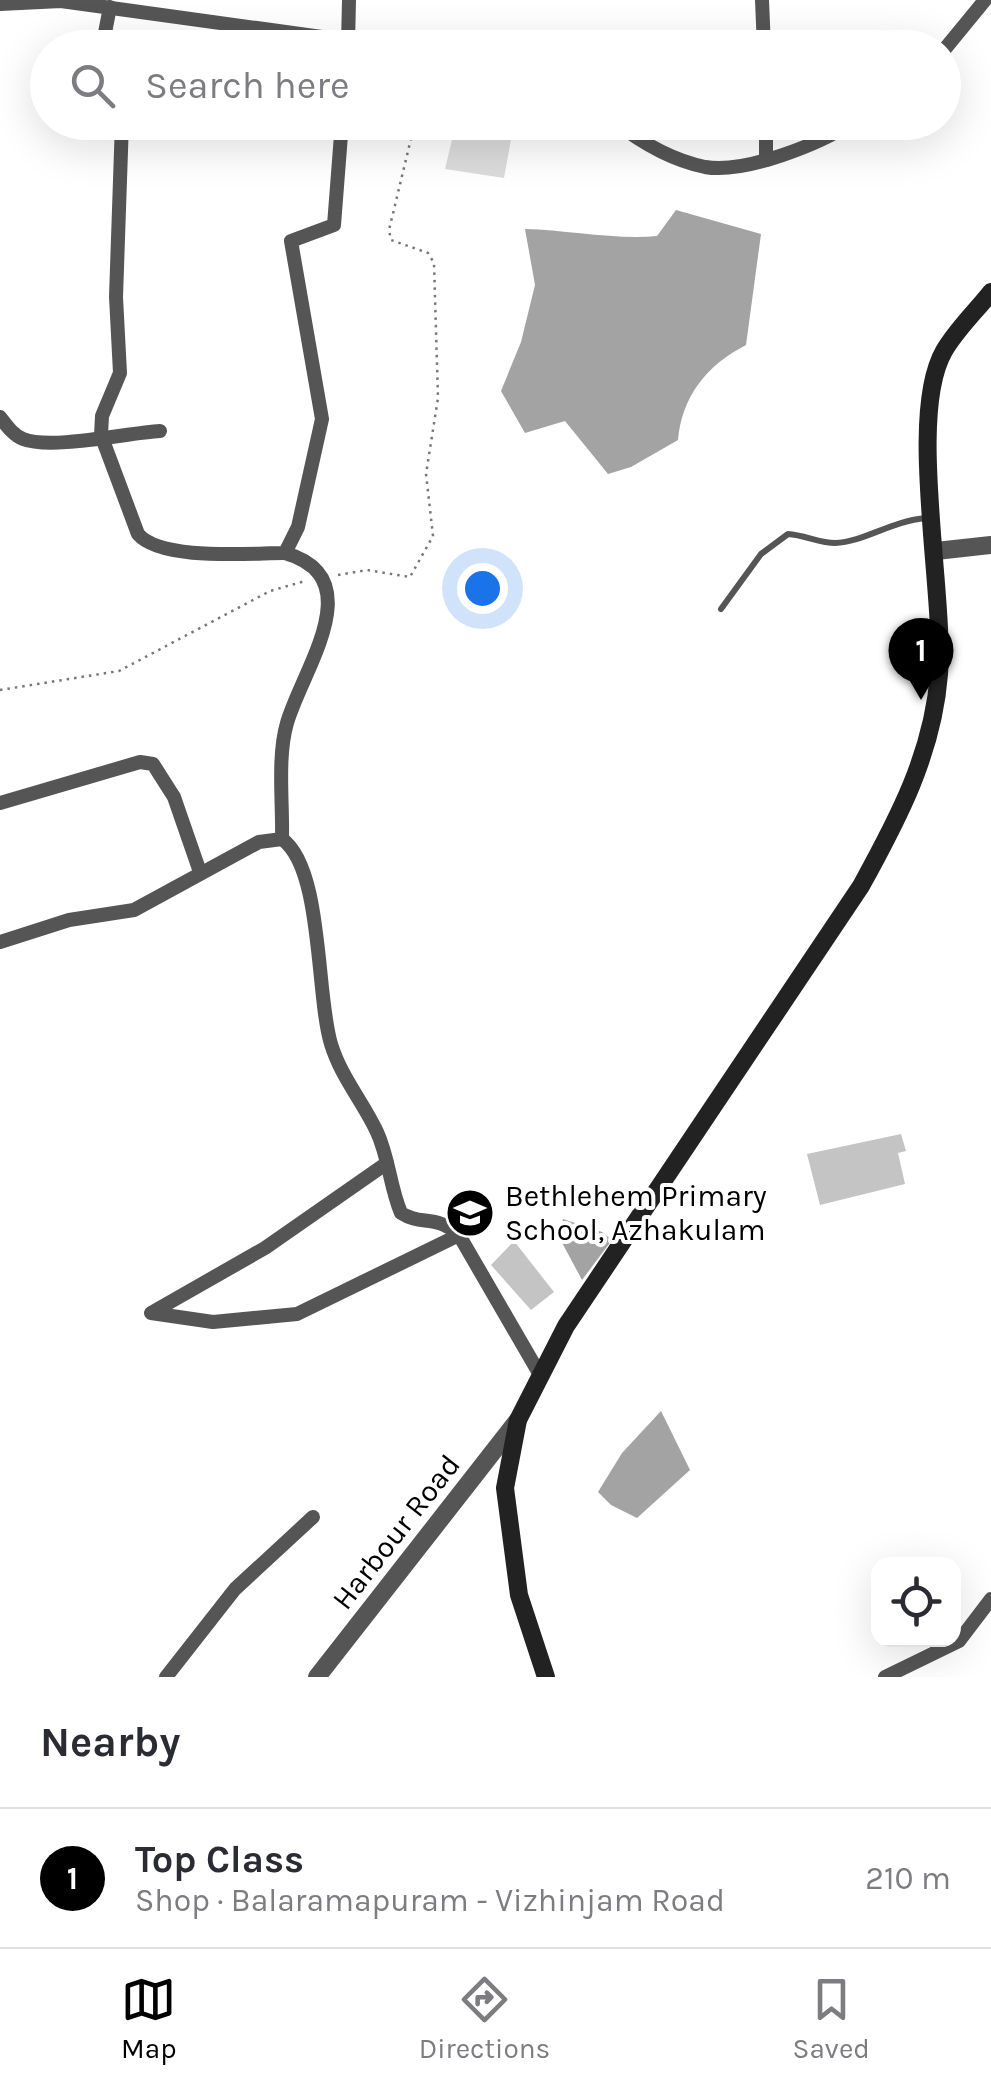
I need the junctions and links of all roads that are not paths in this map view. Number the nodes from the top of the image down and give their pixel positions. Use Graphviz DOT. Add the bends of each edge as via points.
graph roads {
  1 [pos="349,0"];
  2 [pos="762,0"];
  3 [pos="985,0"];
  4 [pos="0,4"];
  5 [pos="110,7"];
  6 [pos="106,30"];
  7 [pos="262,30"];
  8 [pos="348,30"];
  9 [pos="763,30"];
  10 [pos="960,30"];
  11 [pos="121,140"];
  12 [pos="341,140"];
  13 [pos="642,140"];
  14 [pos="766,140"];
  15 [pos="818,140"];
  16 [pos="766,160"];
  17 [pos="991,292"];
  18 [pos="0,417"];
  19 [pos="160,430"];
  20 [pos="102,435"];
  21 [pos="932,517"];
  22 [pos="991,545"];
  23 [pos="285,552"];
  24 [pos="936,552"];
  25 [pos="721,610"];
  26 [pos="0,803"];
  27 [pos="282,839"];
  28 [pos="200,872"];
  29 [pos="0,942"];
  30 [pos="387,1163"];
  31 [pos="459,1235"];
  32 [pos="539,1374"];
  33 [pos="518,1420"];
  34 [pos="314,1517"];
  35 [pos="991,1600"];
  36 [pos="166,1677"];
  37 [pos="317,1677"];
  38 [pos="546,1677"];
  39 [pos="885,1677"];
  1 -- 8 [label="street"];
  2 -- 9 [label="street"];
  3 -- 10 [label="street"];
  4 -- 5 [label="street" via="61,0"];
  5 -- 6 [label="street"];
  5 -- 7 [label="street"];
  11 -- 20 [label="street" via="120,373 102,416"];
  12 -- 23 [label="street" via="334,225 291,241 322,418 298,526"];
  13 -- 16 [label="street" via="710,168"];
  14 -- 16 [label="street"];
  15 -- 16 [label="street"];
  17 -- 21 [label="main road" via="944,350 933,376"];
  18 -- 20 [label="street" via="28,441"];
  19 -- 20 [label="street"];
  20 -- 23 [label="street" via="146,544"];
  21 -- 24 [label="main road"];
  21 -- 25 [label="lane" via="831,543 788,534 761,554"];
  22 -- 24 [label="street"];
  23 -- 27 [label="street" via="310,560 323,577 326,632 286,724"];
  24 -- 32 [label="main road" via="939,678 926,747 902,814"];
  26 -- 28 [label="street" via="140,762 153,764 174,797"];
  27 -- 28 [label="street" via="259,842"];
  27 -- 30 [label="street" via="293,847 314,921 330,1042"];
  28 -- 29 [label="street" via="134,910 69,920"];
  30 -- 31 [label="street" via="401,1213 446,1222"];
  30 -- 31 [label="street" via="265,1248 151,1313 213,1322 297,1314"];
  31 -- 32 [label="street"];
  32 -- 33 [label="main road"];
  33 -- 37 [label="street, Harbour Road"];
  33 -- 38 [label="main road" via="505,1488 519,1595"];
  34 -- 36 [label="street" via="235,1588"];
  35 -- 39 [label="street" via="960,1641"];
}
